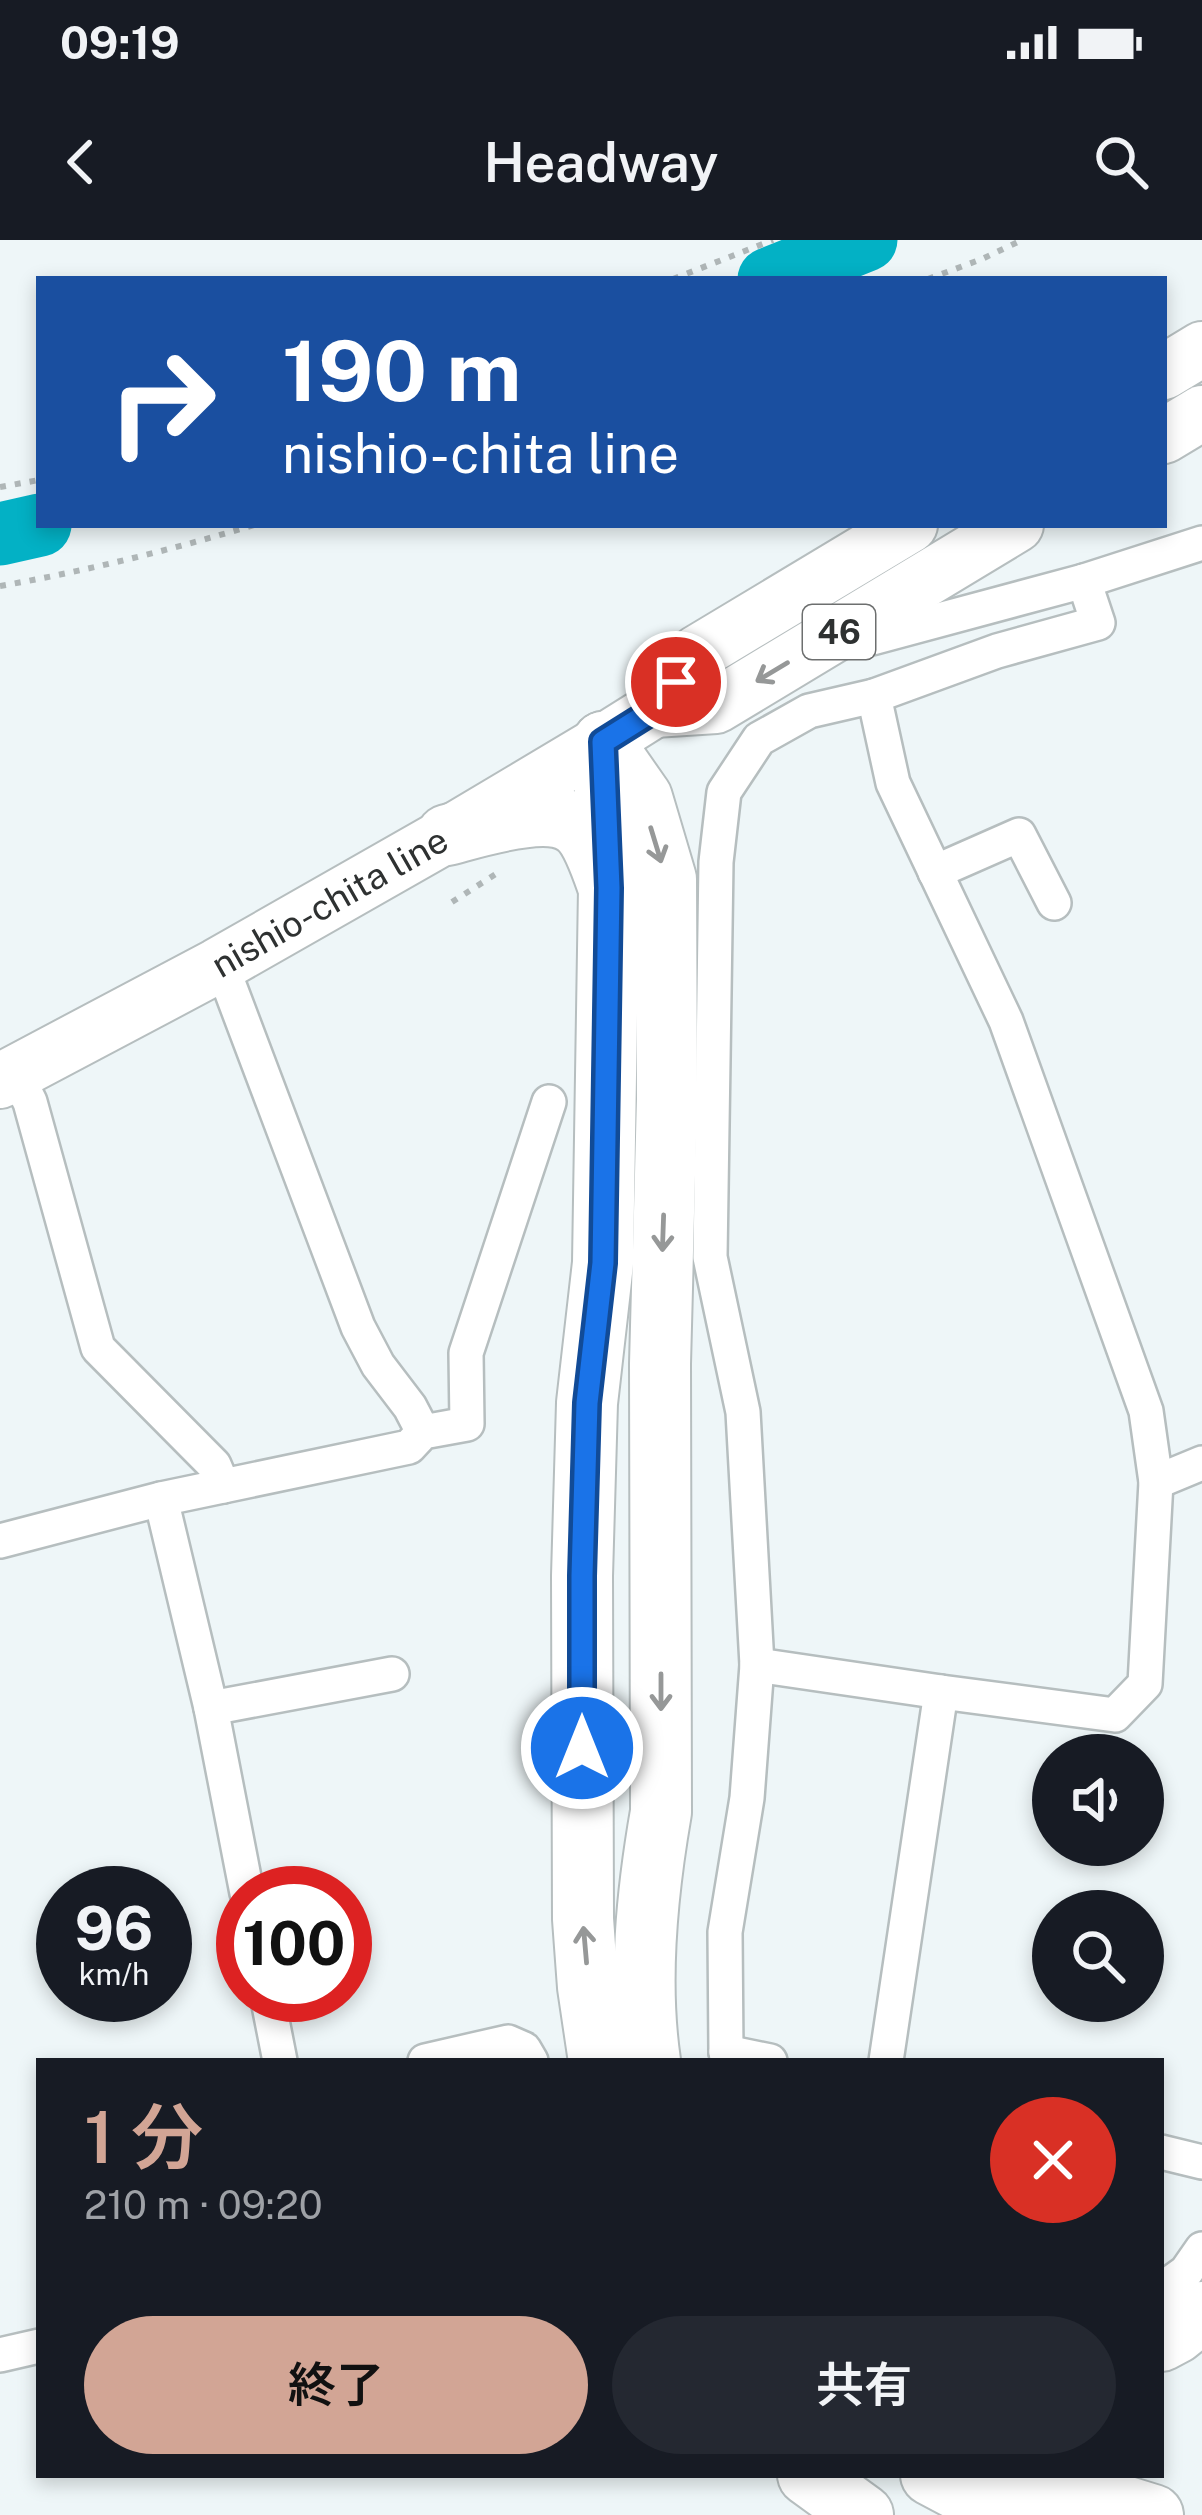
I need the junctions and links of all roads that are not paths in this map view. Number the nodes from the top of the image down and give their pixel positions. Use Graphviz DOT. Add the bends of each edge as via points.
graph roads {
  1 [pos="1202,349"];
  2 [pos="1167,370"];
  3 [pos="1202,413"];
  4 [pos="1167,434"];
  5 [pos="905,528"];
  6 [pos="1011,528"];
  7 [pos="1202,543"];
  8 [pos="1084,581"];
  9 [pos="872,638"];
  10 [pos="874,696"];
  11 [pos="654,710"];
  12 [pos="603,742"];
  13 [pos="447,835"];
  14 [pos="935,872"];
  15 [pos="609,888"];
  16 [pos="1054,903"];
  17 [pos="218,966"];
  18 [pos="8,1077"];
  19 [pos="549,1102"];
  20 [pos="423,1432"];
  21 [pos="1202,1462"];
  22 [pos="1156,1482"];
  23 [pos="223,1486"];
  24 [pos="161,1499"];
  25 [pos="0,1540"];
  26 [pos="757,1665"];
  27 [pos="392,1674"];
  28 [pos="941,1692"];
  29 [pos="211,1708"];
  30 [pos="242,1866"];
  31 [pos="646,1959"];
  32 [pos="272,2022"];
  33 [pos="279,2058"];
  34 [pos="438,2058"];
  35 [pos="530,2058"];
  36 [pos="599,2058"];
  37 [pos="650,2058"];
  38 [pos="710,2058"];
  39 [pos="886,2058"];
  40 [pos="1164,2153"];
  41 [pos="1202,2162"];
  42 [pos="1202,2249"];
  43 [pos="1164,2288"];
  44 [pos="1202,2312"];
  45 [pos="1164,2339"];
  46 [pos="36,2347"];
  47 [pos="0,2355"];
  48 [pos="812,2478"];
  49 [pos="937,2478"];
  50 [pos="1033,2478"];
  51 [pos="863,2515"];
  52 [pos="1021,2515"];
  53 [pos="1153,2515"];
  1 -- 2 [label="main road"];
  3 -- 4 [label="main road"];
  5 -- 11 [label="main road, nishio-chita line / 46" via="697,653"];
  6 -- 11 [label="main road, nishio-chita line / 46, one-way" via="716,706"];
  7 -- 8 [label="street"];
  8 -- 9 [label="street"];
  8 -- 10 [label="street" via="1098,623"];
  10 -- 14 [label="street" via="893,783"];
  10 -- 26 [label="street" via="809,711 759,739 724,792 721,815 710,1257 743,1412"];
  11 -- 12 [label="main road, nishio-chita line / 46"];
  12 -- 13 [label="main road, nishio-chita line / 46"];
  12 -- 15 [label="highway"];
  12 -- 31 [label="highway, one-way" via="642,798 667,879 661,1812"];
  13 -- 15 [label="highway" via="514,817 576,824"];
  13 -- 17 [label="main road, nishio-chita line / 46"];
  14 -- 16 [label="street" via="1019,835"];
  14 -- 22 [label="street" via="1006,1021 1145,1411"];
  36 -- 15 [label="highway, one-way" via="583,1919 582,1576 587,1403 603,1263"];
  17 -- 18 [label="main road, nishio-chita line / 46"];
  17 -- 20 [label="street" via="358,1327"];
  18 -- 23 [label="street" via="30,1102 98,1348 214,1466"];
  19 -- 20 [label="street" via="466,1352 467,1424"];
  20 -- 23 [label="street" via="409,1447"];
  21 -- 22 [label="street"];
  22 -- 28 [label="street" via="1144,1684 1115,1715"];
  23 -- 24 [label="street"];
  24 -- 25 [label="street"];
  24 -- 29 [label="street"];
  26 -- 28 [label="street"];
  26 -- 38 [label="street"];
  27 -- 29 [label="street"];
  28 -- 39 [label="street"];
  29 -- 30 [label="street"];
  31 -- 37 [label="highway"];
  31 -- 38 [label="highway"];
  32 -- 33 [label="street"];
  34 -- 35 [label="street" via="508,2042"];
  40 -- 41 [label="street"];
  42 -- 43 [label="street"];
  44 -- 45 [label="highway"];
  46 -- 47 [label="street"];
  48 -- 51 [label="highway"];
  49 -- 52 [label="highway"];
  50 -- 53 [label="highway"];
}
